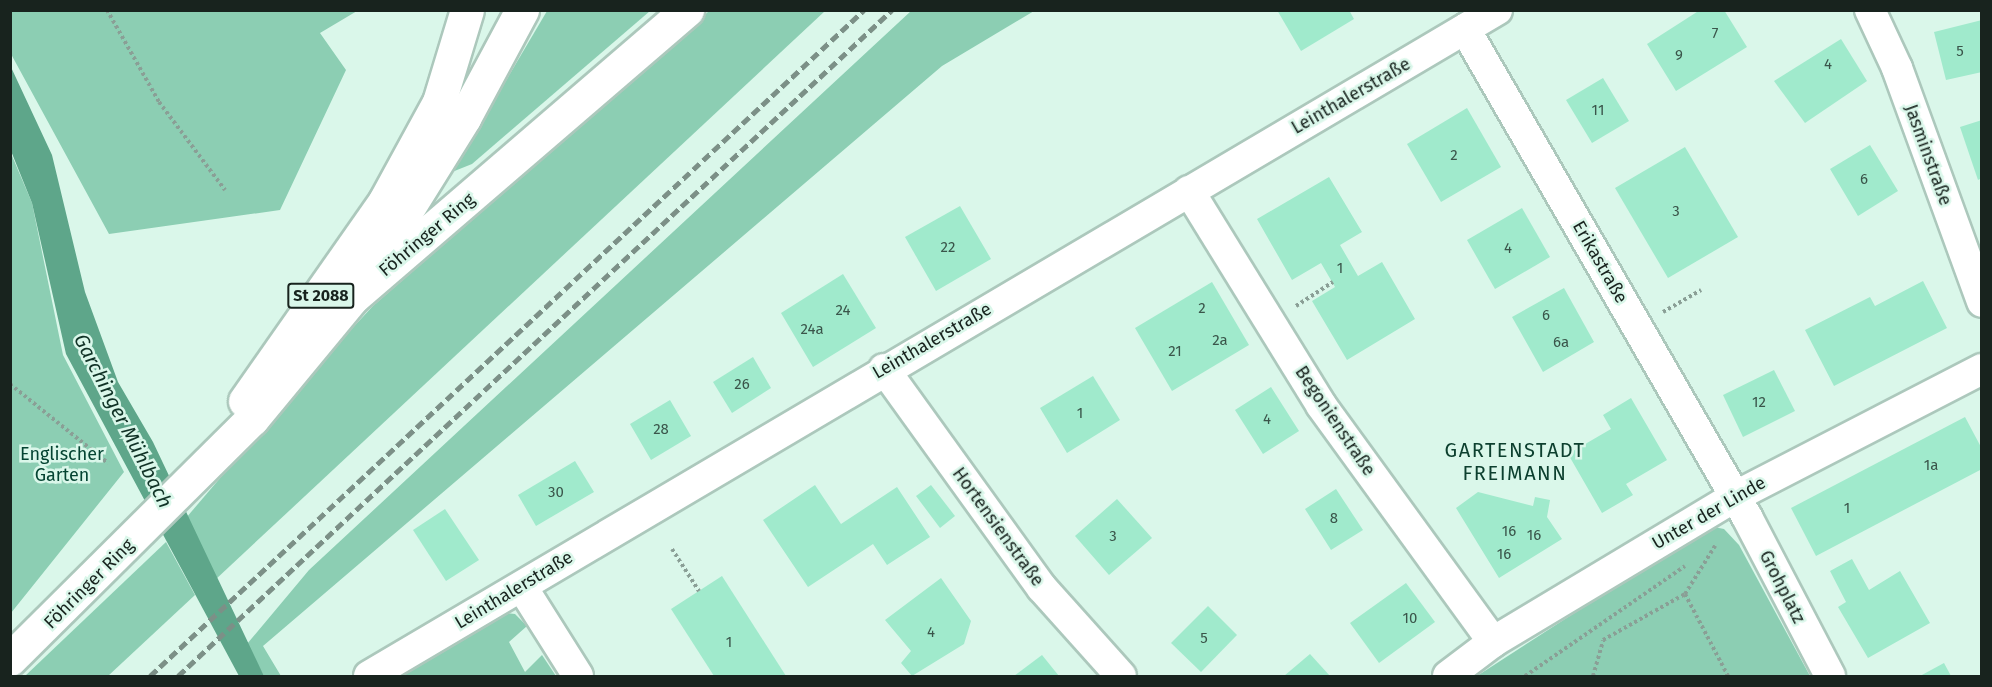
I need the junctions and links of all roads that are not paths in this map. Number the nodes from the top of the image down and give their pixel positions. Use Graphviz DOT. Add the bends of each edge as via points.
graph roads {
  1 [pos="467,10"];
  2 [pos="486,10"];
  3 [pos="522,10"];
  4 [pos="687,10"];
  5 [pos="1497,10"];
  6 [pos="1870,10"];
  7 [pos="1465,29"];
  8 [pos="439,102"];
  9 [pos="1189,191"];
  10 [pos="352,298"];
  11 [pos="1982,302"];
  12 [pos="884,369"];
  13 [pos="1982,369"];
  14 [pos="189,481"];
  15 [pos="1741,507"];
  16 [pos="522,587"];
  17 [pos="1493,642"];
  18 [pos="10,659"];
  19 [pos="369,676"];
  20 [pos="578,676"];
  21 [pos="1121,676"];
  22 [pos="1448,676"];
  23 [pos="1830,676"];
  1 -- 8 [label="highway, Föhringer Ring / St 2088"];
  2 -- 8 [label="highway"];
  3 -- 10 [label="highway" via="464,118"];
  4 -- 10 [label="highway, Föhringer Ring / St 2088"];
  5 -- 7 [label="street, Leinthalerstraße"];
  6 -- 11 [label="street, Jasminstraße" via="1897,68"];
  7 -- 9 [label="street, Leinthalerstraße"];
  7 -- 15 [label="street, Erikastraße"];
  8 -- 14 [label="highway, Föhringer Ring / St 2088" via="339,272"];
  9 -- 12 [label="street, Leinthalerstraße"];
  9 -- 17 [label="street, Begonienstraße" via="1321,405"];
  10 -- 14 [label="highway, Föhringer Ring / St 2088" via="252,419"];
  12 -- 16 [label="street, Leinthalerstraße"];
  12 -- 21 [label="street, Hortensienstraße" via="1042,588"];
  13 -- 15 [label="street, Unter der Linde"];
  14 -- 18 [label="highway, Föhringer Ring / St 2088" via="118,556"];
  15 -- 17 [label="street, Unter der Linde"];
  15 -- 23 [label="street, Grohplatz"];
  16 -- 19 [label="street, Leinthalerstraße"];
  16 -- 20 [label="street"];
  17 -- 22 [label="street, Unter der Linde"];
}
